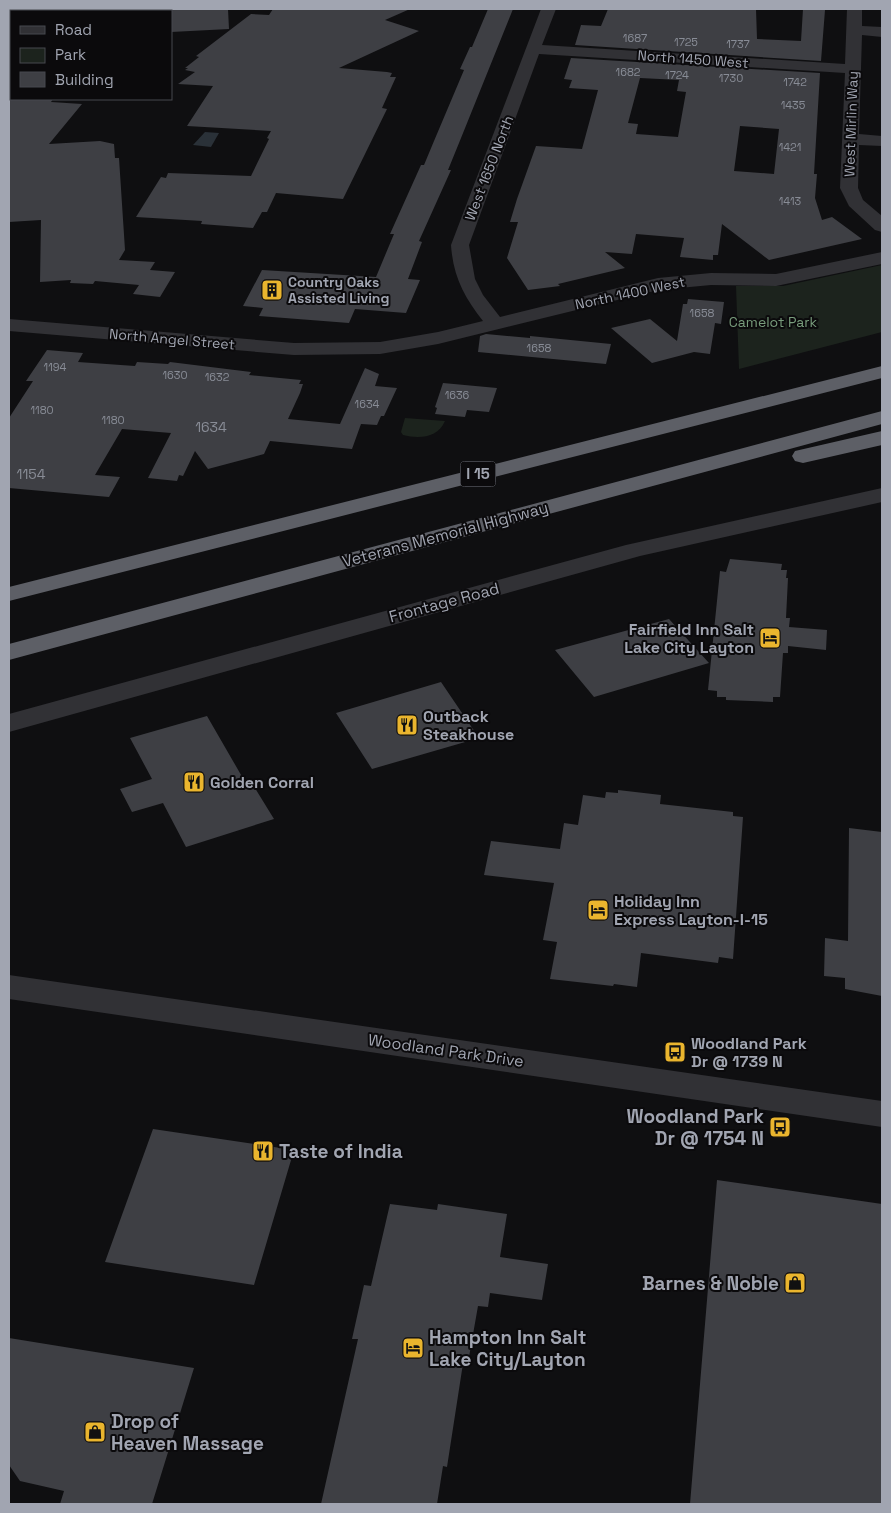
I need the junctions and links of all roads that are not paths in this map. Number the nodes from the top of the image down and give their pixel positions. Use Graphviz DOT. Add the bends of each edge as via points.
graph roads {
  1 [pos="548,9"];
  2 [pos="855,9"];
  3 [pos="855,30"];
  4 [pos="882,32"];
  5 [pos="534,49"];
  6 [pos="853,69"];
  7 [pos="852,138"];
  8 [pos="882,140"];
  9 [pos="882,226"];
  10 [pos="882,258"];
  11 [pos="495,323"];
  12 [pos="11,329"];
  13 [pos="380,348"];
  14 [pos="882,352"];
  15 [pos="882,372"];
  16 [pos="882,417"];
  17 [pos="882,438"];
  18 [pos="661,476"];
  19 [pos="882,495"];
  20 [pos="73,577"];
  21 [pos="9,594"];
  22 [pos="9,652"];
  23 [pos="9,723"];
  24 [pos="9,987"];
  25 [pos="882,1114"];
  1 -- 5 [label="street, West 1650 North"];
  2 -- 3 [label="street, West Mirlin Way"];
  3 -- 4 [label="street"];
  3 -- 6 [label="street, West Mirlin Way"];
  5 -- 6 [label="street, North 1450 West"];
  5 -- 11 [label="street, West 1650 North" via="460,245 461,270 469,290"];
  6 -- 7 [label="street, West Mirlin Way"];
  7 -- 8 [label="street"];
  7 -- 9 [label="street, West Mirlin Way" via="849,188 854,202"];
  10 -- 11 [label="street, North 1400 West" via="776,280 711,279 658,284"];
  11 -- 13 [label="street, North 1400 West" via="438,338"];
  12 -- 13 [label="street, North Angel Street" via="294,349"];
  14 -- 20 [label="highway" via="142,548"];
  15 -- 20 [label="highway, I 15"];
  16 -- 18 [label="highway, Veterans Memorial Highway"];
  17 -- 18 [label="highway" via="780,462"];
  18 -- 22 [label="highway, Veterans Memorial Highway"];
  19 -- 23 [label="street, Frontage Road" via="635,550"];
  20 -- 21 [label="highway, I 15"];
  24 -- 25 [label="street, Woodland Park Drive"];
}
